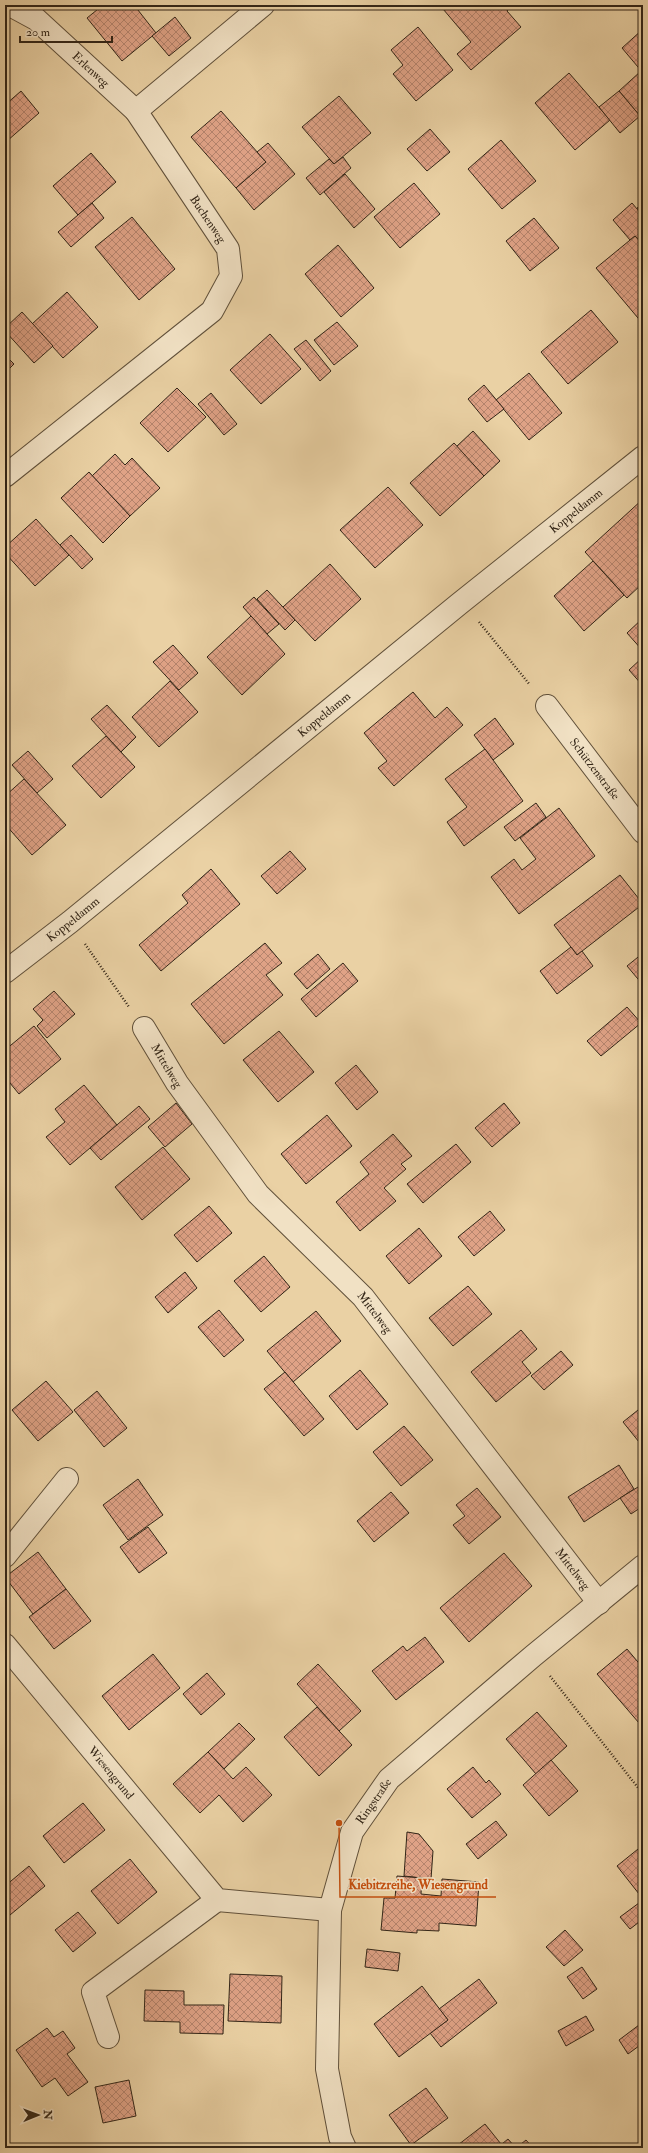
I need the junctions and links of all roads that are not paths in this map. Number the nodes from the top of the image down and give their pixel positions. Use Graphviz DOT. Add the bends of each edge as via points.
graph roads {
  1 [pos="263,5"];
  2 [pos="5,7"];
  3 [pos="136,111"];
  4 [pos="643,457"];
  5 [pos="5,476"];
  6 [pos="547,706"];
  7 [pos="643,832"];
  8 [pos="5,972"];
  9 [pos="144,1028"];
  10 [pos="67,1479"];
  11 [pos="5,1556"];
  12 [pos="643,1566"];
  13 [pos="599,1603"];
  14 [pos="5,1645"];
  15 [pos="217,1900"];
  16 [pos="330,1910"];
  17 [pos="108,2037"];
  18 [pos="345,2148"];
  1 -- 3 [label="street"];
  2 -- 3 [label="street, Erlenweg" via="12,6 36,19"];
  3 -- 5 [label="street, Buchenweg" via="228,249 231,276 212,311"];
  4 -- 8 [label="street, Koppeldamm"];
  6 -- 7 [label="street, Schützenstraße"];
  9 -- 13 [label="street, Mittelweg" via="177,1082 258,1194 364,1297"];
  10 -- 11 [label="street"];
  12 -- 13 [label="street, Ringstraße"];
  13 -- 16 [label="street, Ringstraße" via="389,1779 352,1832"];
  14 -- 15 [label="street, Wiesengrund"];
  15 -- 16 [label="street"];
  15 -- 17 [label="street" via="93,1992"];
  16 -- 18 [label="street, Ringstraße" via="327,2070 340,2137"];
}
